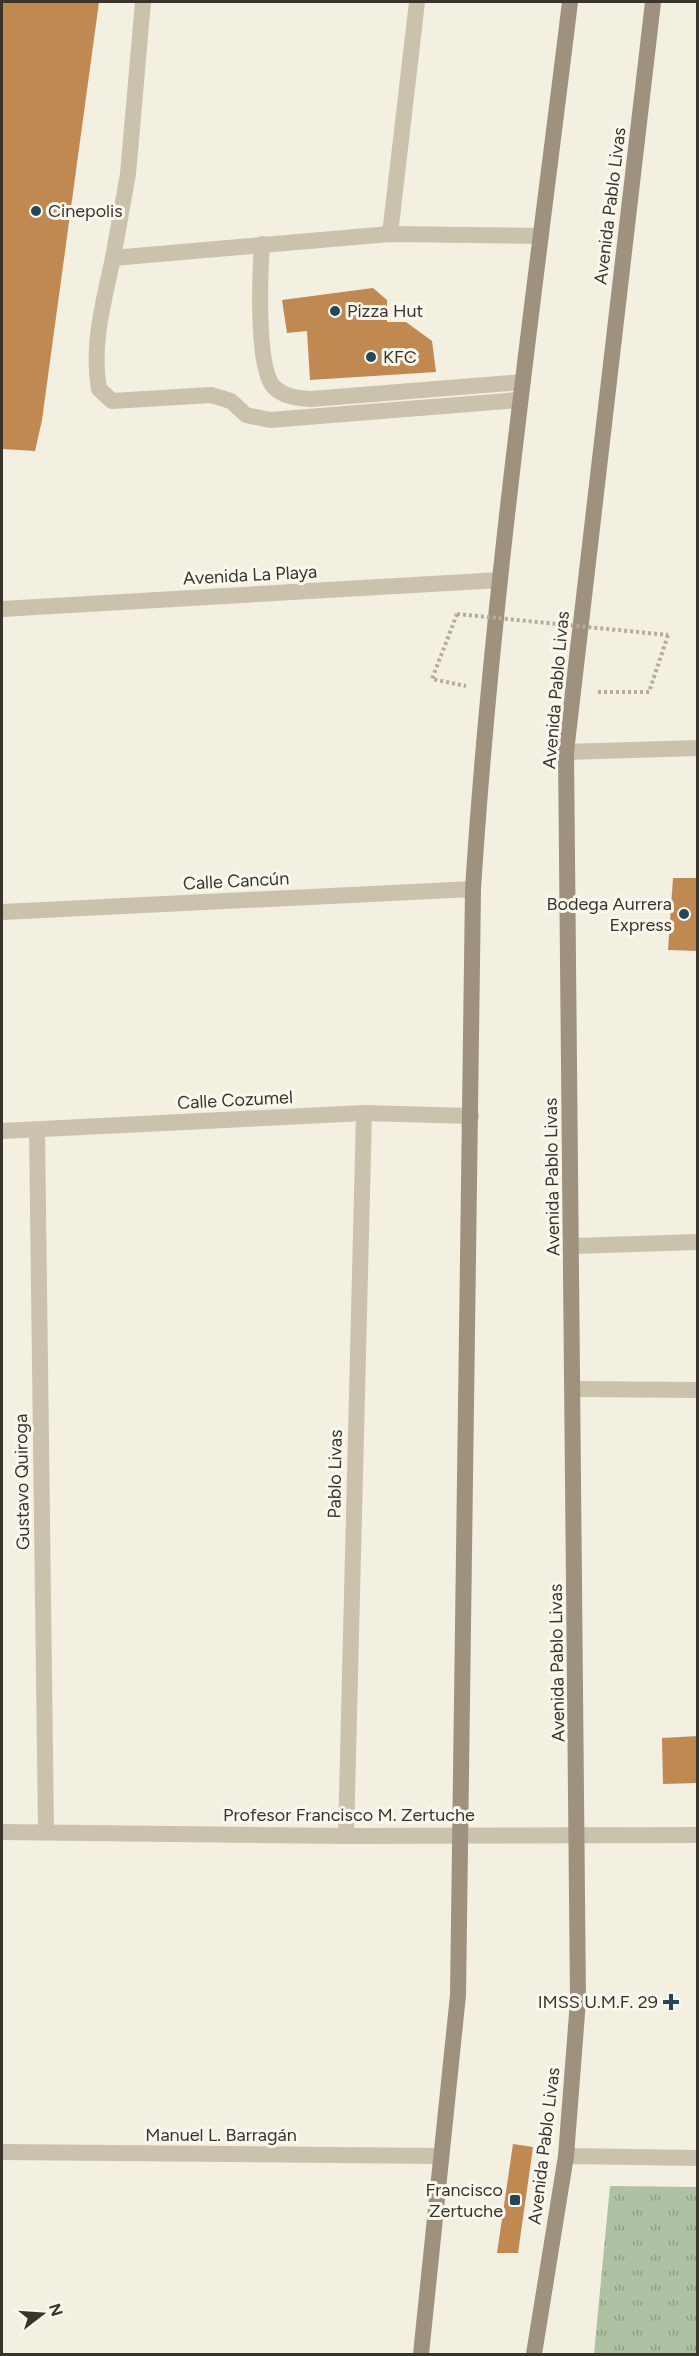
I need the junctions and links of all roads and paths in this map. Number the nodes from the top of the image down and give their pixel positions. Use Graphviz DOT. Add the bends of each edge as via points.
graph roads {
  1 [pos="143,2"];
  2 [pos="417,2"];
  3 [pos="570,2"];
  4 [pos="653,2"];
  5 [pos="390,234"];
  6 [pos="541,236"];
  7 [pos="262,244"];
  8 [pos="113,258"];
  9 [pos="523,382"];
  10 [pos="519,400"];
  11 [pos="500,580"];
  12 [pos="2,609"];
  13 [pos="489,690"];
  14 [pos="573,691"];
  15 [pos="698,748"];
  16 [pos="566,752"];
  17 [pos="473,889"];
  18 [pos="2,912"];
  19 [pos="364,1113"];
  20 [pos="471,1116"];
  21 [pos="37,1130"];
  22 [pos="2,1131"];
  23 [pos="698,1242"];
  24 [pos="572,1246"];
  25 [pos="573,1389"];
  26 [pos="698,1390"];
  27 [pos="2,1832"];
  28 [pos="46,1832"];
  29 [pos="462,1834"];
  30 [pos="579,1834"];
  31 [pos="698,1835"];
  32 [pos="346,1836"];
  33 [pos="2,2152"];
  34 [pos="441,2156"];
  35 [pos="566,2156"];
  36 [pos="698,2158"];
  37 [pos="421,2355"];
  38 [pos="534,2355"];
  1 -- 8 [label="street" via="128,174"];
  2 -- 5 [label="street"];
  3 -- 6 [label="main road"];
  4 -- 14 [label="main road, Avenida Pablo Livas"];
  5 -- 6 [label="street"];
  5 -- 7 [label="street"];
  6 -- 9 [label="main road"];
  7 -- 8 [label="street"];
  7 -- 9 [label="street" via="264,355 271,383 287,396 311,399"];
  8 -- 10 [label="street" via="100,321 97,367 99,389 112,401 211,395 231,401 246,416 270,420"];
  9 -- 10 [label="main road"];
  10 -- 11 [label="main road"];
  11 -- 12 [label="street, Avenida La Playa"];
  11 -- 13 [label="main road"];
  13 -- 14 [label="path, bridge" via="432,679 457,614 668,635 649,692"];
  13 -- 17 [label="main road"];
  14 -- 16 [label="main road, Avenida Pablo Livas"];
  15 -- 16 [label="street"];
  16 -- 24 [label="main road, Avenida Pablo Livas"];
  17 -- 18 [label="street, Calle Cancún"];
  17 -- 20 [label="main road"];
  19 -- 20 [label="street, Calle Cozumel"];
  19 -- 21 [label="street, Calle Cozumel"];
  19 -- 32 [label="street, Pablo Livas"];
  20 -- 29 [label="main road"];
  21 -- 22 [label="street, Calle Cozumel"];
  21 -- 28 [label="street, Gustavo Quiroga"];
  23 -- 24 [label="street"];
  24 -- 25 [label="main road, Avenida Pablo Livas"];
  25 -- 26 [label="street"];
  25 -- 30 [label="main road, Avenida Pablo Livas"];
  27 -- 28 [label="street, Profesor Francisco M. Zertuche"];
  28 -- 32 [label="street, Profesor Francisco M. Zertuche"];
  29 -- 30 [label="street, Profesor Francisco M. Zertuche"];
  29 -- 32 [label="street, Profesor Francisco M. Zertuche"];
  29 -- 34 [label="main road" via="458,1995"];
  30 -- 31 [label="street, Profesor Francisco M. Zertuche"];
  30 -- 35 [label="main road, Avenida Pablo Livas" via="578,2001"];
  33 -- 34 [label="street, Manuel L. Barragán"];
  34 -- 37 [label="main road"];
  35 -- 36 [label="street"];
  35 -- 38 [label="main road, Avenida Pablo Livas"];
}
